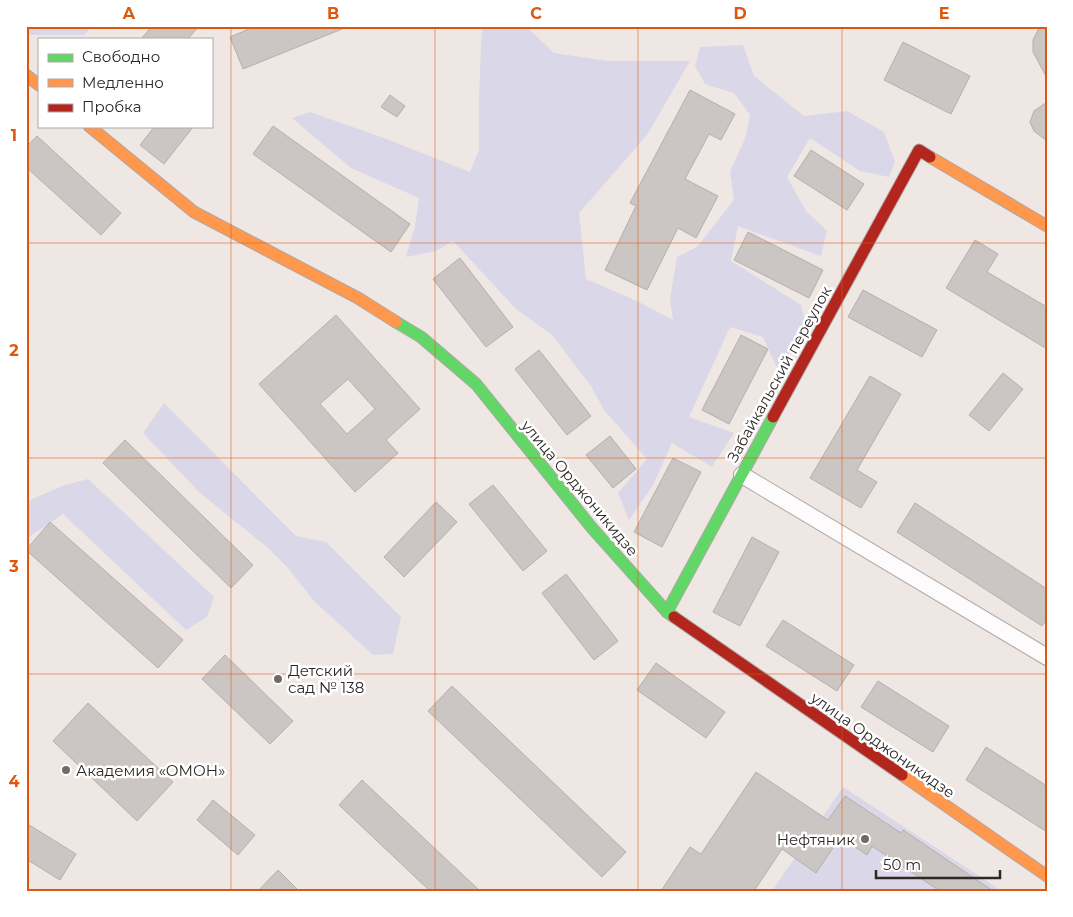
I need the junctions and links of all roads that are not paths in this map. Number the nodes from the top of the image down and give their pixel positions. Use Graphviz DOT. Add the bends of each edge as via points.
graph roads {
  1 [pos="26,75"];
  2 [pos="38,84"];
  3 [pos="91,128"];
  4 [pos="1047,226"];
  5 [pos="742,475"];
  6 [pos="667,612"];
  7 [pos="1047,657"];
  8 [pos="1047,876"];
  1 -- 2 [label="street"];
  3 -- 6 [label="street, улица Орджоникидзе" via="194,212 358,298 421,337 476,384 592,528"];
  4 -- 5 [label="street, Забайкальский переулок" via="919,150"];
  5 -- 6 [label="street, Забайкальский переулок"];
  5 -- 7 [label="street"];
  6 -- 8 [label="street, улица Орджоникидзе"];
}
